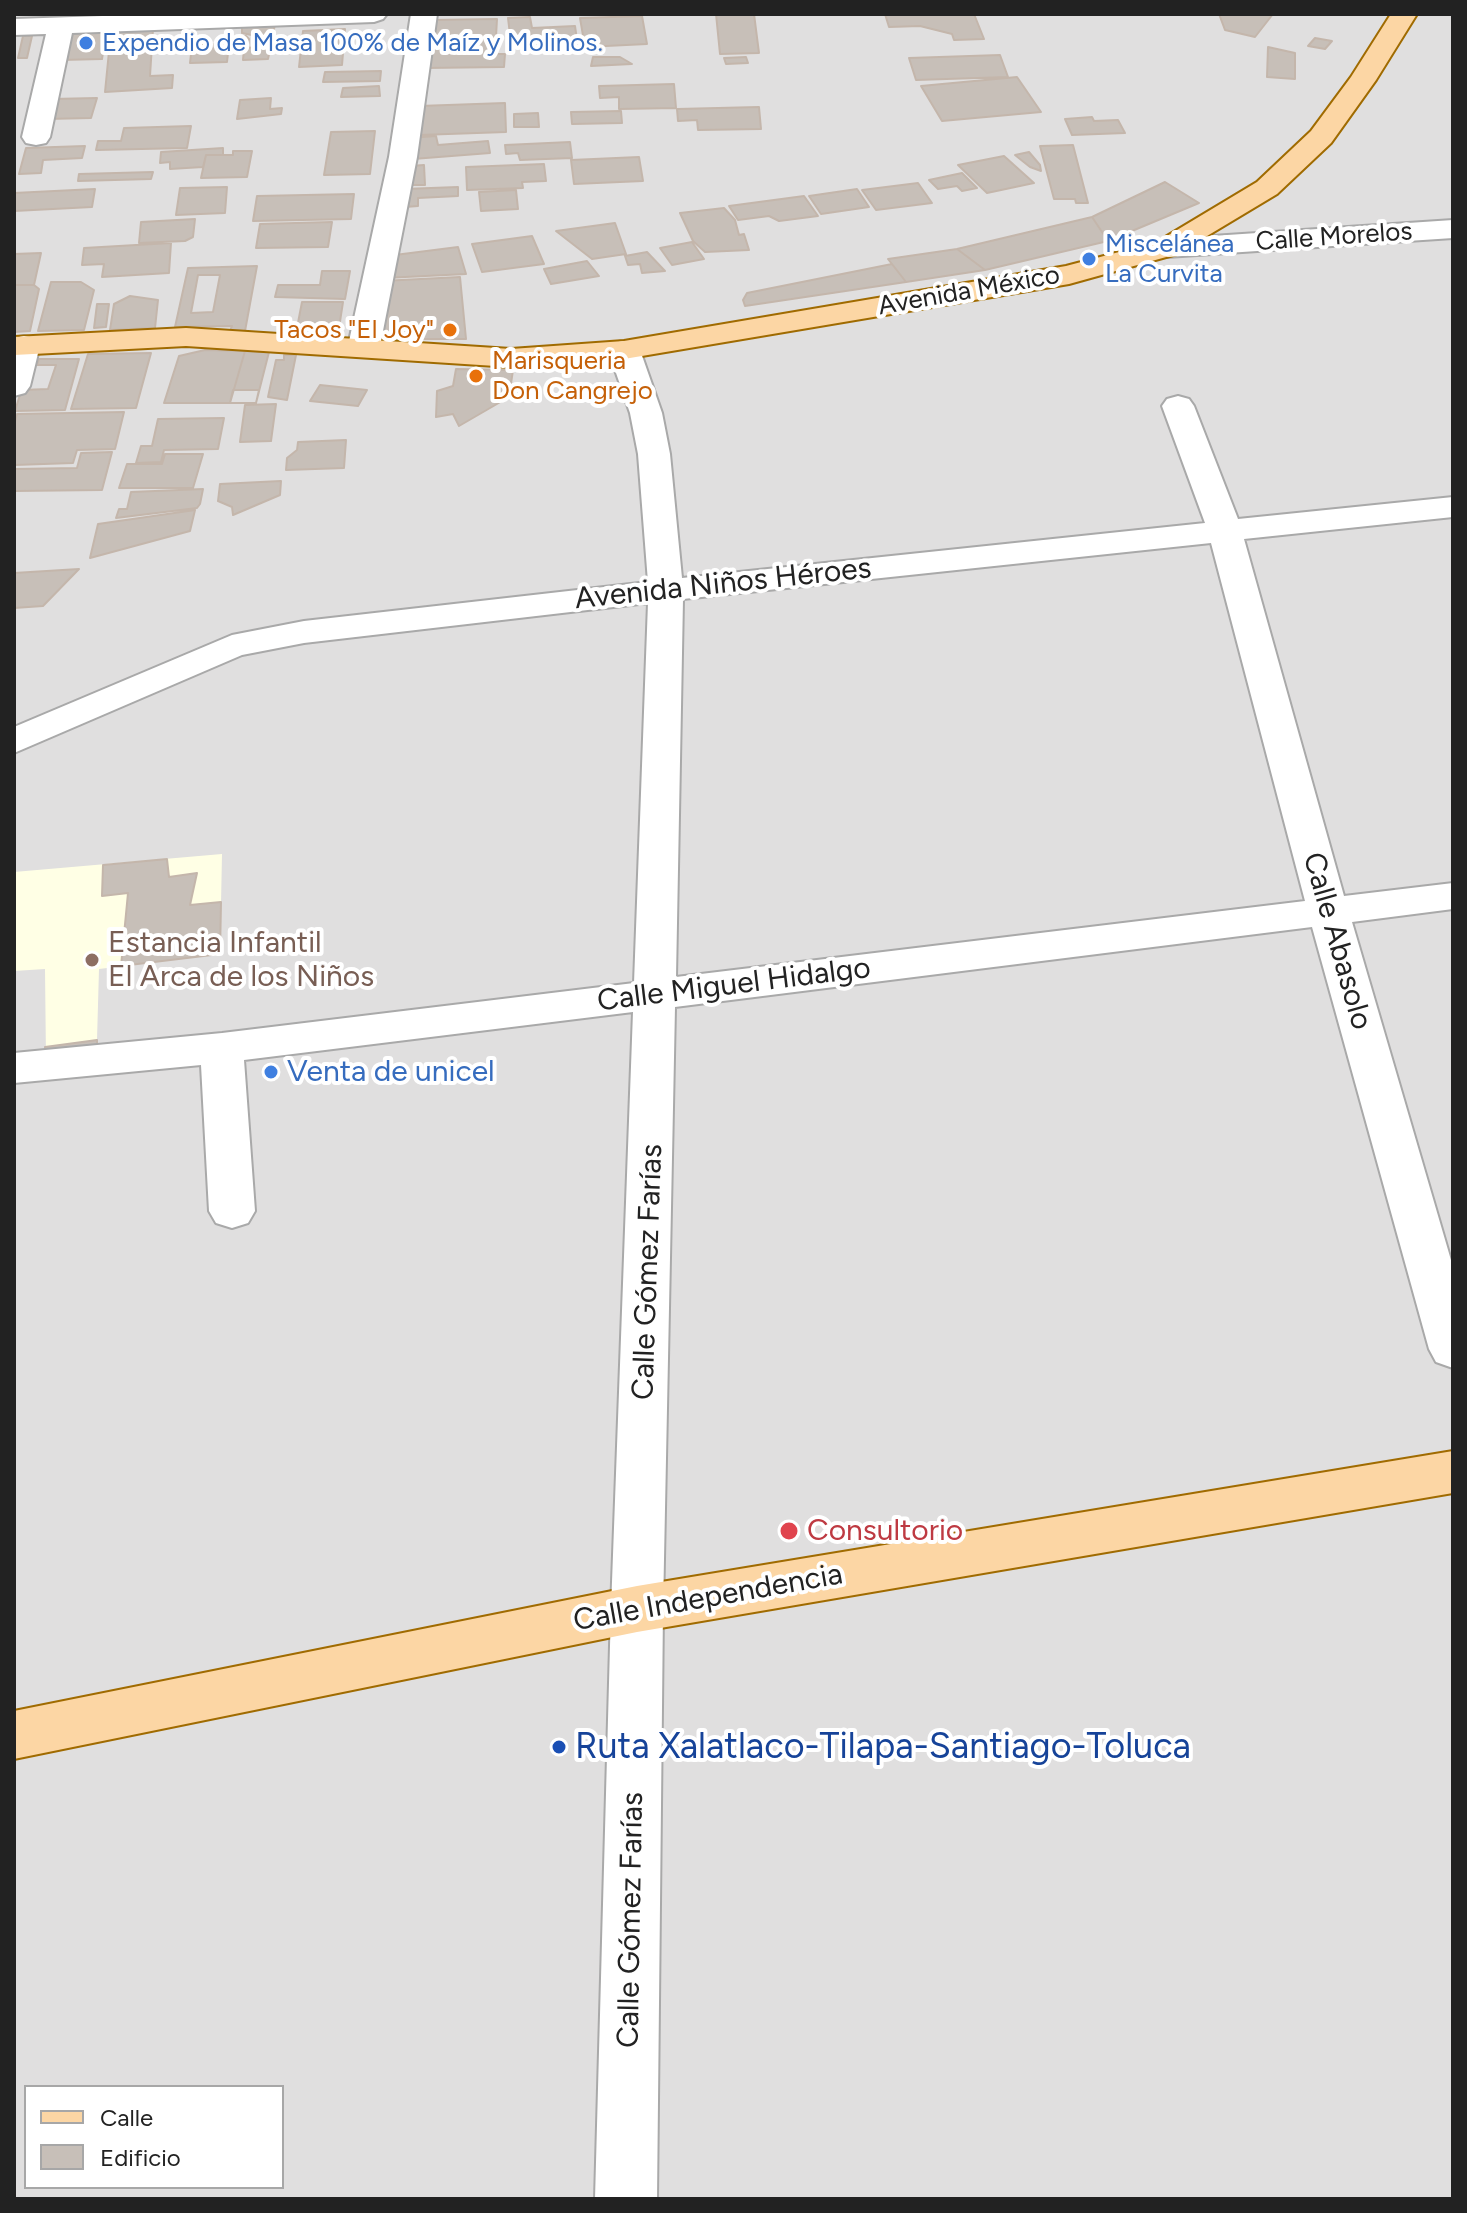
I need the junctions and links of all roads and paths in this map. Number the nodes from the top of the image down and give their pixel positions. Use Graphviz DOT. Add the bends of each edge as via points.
graph roads {
  1 [pos="374,14"];
  2 [pos="424,14"];
  3 [pos="1404,14"];
  4 [pos="61,25"];
  5 [pos="14,27"];
  6 [pos="36,137"];
  7 [pos="1453,229"];
  8 [pos="1167,248"];
  9 [pos="19,345"];
  10 [pos="364,346"];
  11 [pos="624,350"];
  12 [pos="14,386"];
  13 [pos="1178,406"];
  14 [pos="1453,507"];
  15 [pos="1225,531"];
  16 [pos="666,590"];
  17 [pos="14,741"];
  18 [pos="1453,896"];
  19 [pos="1328,911"];
  20 [pos="656,994"];
  21 [pos="222,1048"];
  22 [pos="14,1068"];
  23 [pos="232,1211"];
  24 [pos="1453,1349"];
  25 [pos="1453,1472"];
  26 [pos="637,1609"];
  27 [pos="14,1735"];
  28 [pos="626,2199"];
  1 -- 4 [label="street"];
  2 -- 10 [label="street" via="403,157"];
  3 -- 8 [label="main road, Avenida México" via="1321,137 1267,188"];
  4 -- 5 [label="street"];
  4 -- 6 [label="street"];
  7 -- 8 [label="street, Calle Morelos"];
  8 -- 11 [label="main road, Avenida México" via="1069,275"];
  9 -- 10 [label="main road, Avenida México" via="186,337"];
  9 -- 12 [label="street"];
  10 -- 11 [label="main road, Avenida México" via="511,358"];
  11 -- 16 [label="street, Calle Gómez Farías" via="654,454"];
  13 -- 15 [label="street, Calle Abasolo"];
  14 -- 15 [label="street, Avenida Niños Héroes"];
  15 -- 16 [label="street, Avenida Niños Héroes"];
  15 -- 19 [label="street, Calle Abasolo"];
  16 -- 17 [label="street, Avenida Niños Héroes" via="349,626 232,646"];
  16 -- 20 [label="street, Calle Gómez Farías"];
  18 -- 19 [label="street, Calle Miguel Hidalgo"];
  19 -- 20 [label="street, Calle Miguel Hidalgo"];
  19 -- 24 [label="street, Calle Abasolo"];
  20 -- 21 [label="street, Calle Miguel Hidalgo"];
  20 -- 26 [label="street, Calle Gómez Farías"];
  21 -- 22 [label="street, Calle Miguel Hidalgo"];
  21 -- 23 [label="street"];
  25 -- 26 [label="main road, Calle Independencia"];
  26 -- 27 [label="main road, Calle Independencia"];
  26 -- 28 [label="street, Calle Gómez Farías"];
}
